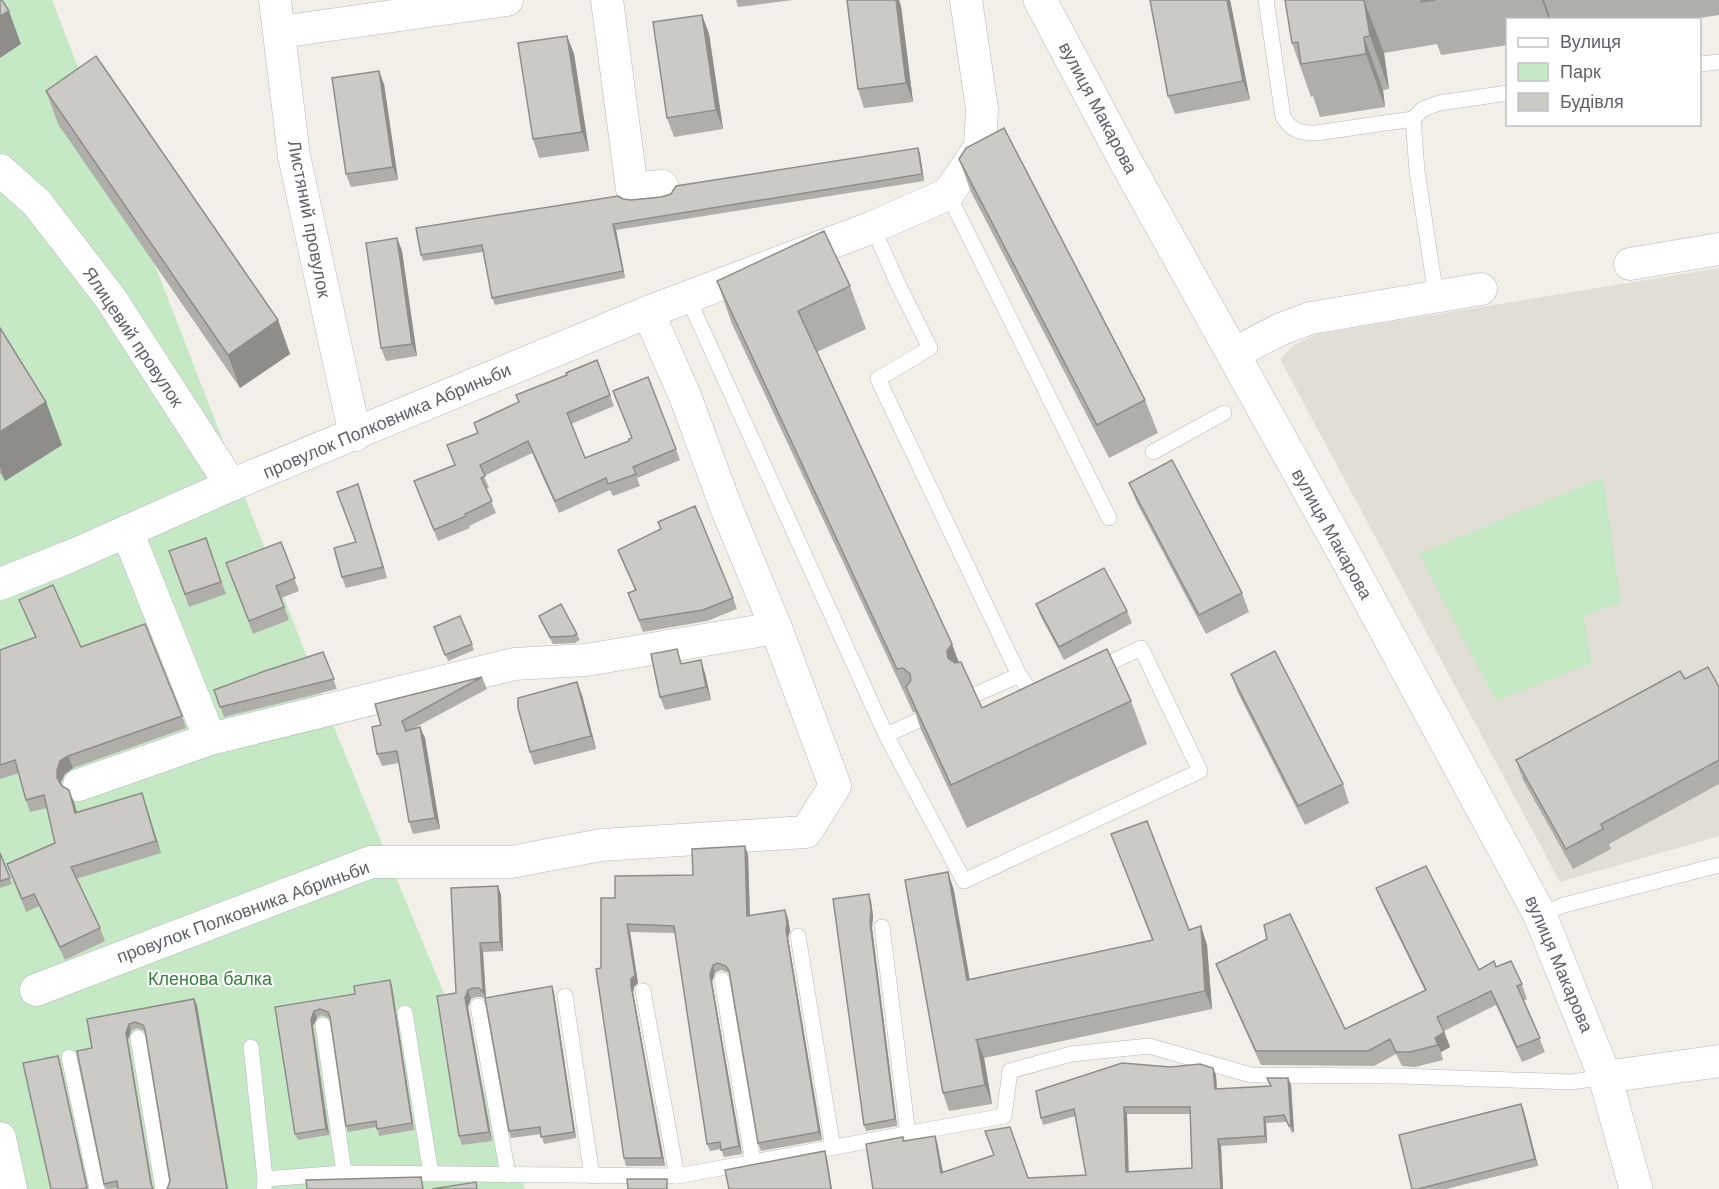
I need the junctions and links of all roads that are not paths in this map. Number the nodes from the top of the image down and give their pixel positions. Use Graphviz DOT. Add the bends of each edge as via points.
graph roads {
  1 [pos="275,0"];
  2 [pos="507,0"];
  3 [pos="607,0"];
  4 [pos="966,0"];
  5 [pos="1040,0"];
  6 [pos="1266,0"];
  7 [pos="280,32"];
  8 [pos="1719,62"];
  9 [pos="1701,64"];
  10 [pos="1506,93"];
  11 [pos="1413,119"];
  12 [pos="0,170"];
  13 [pos="662,186"];
  14 [pos="948,194"];
  15 [pos="873,227"];
  16 [pos="1719,249"];
  17 [pos="1630,264"];
  18 [pos="1481,289"];
  19 [pos="1436,296"];
  20 [pos="688,298"];
  21 [pos="648,312"];
  22 [pos="1233,354"];
  23 [pos="1224,413"];
  24 [pos="355,435"];
  25 [pos="1152,452"];
  26 [pos="231,485"];
  27 [pos="1109,518"];
  28 [pos="127,531"];
  29 [pos="0,584"];
  30 [pos="776,628"];
  31 [pos="1019,675"];
  32 [pos="1077,678"];
  33 [pos="1056,687"];
  34 [pos="972,696"];
  35 [pos="917,721"];
  36 [pos="886,735"];
  37 [pos="210,739"];
  38 [pos="79,785"];
  39 [pos="1719,866"];
  40 [pos="1540,915"];
  41 [pos="882,927"];
  42 [pos="798,936"];
  43 [pos="722,980"];
  44 [pos="36,990"];
  45 [pos="643,991"];
  46 [pos="566,996"];
  47 [pos="478,1006"];
  48 [pos="405,1013"];
  49 [pos="323,1025"];
  50 [pos="138,1038"];
  51 [pos="251,1047"];
  52 [pos="69,1057"];
  53 [pos="1719,1061"];
  54 [pos="1605,1077"];
  55 [pos="908,1134"];
  56 [pos="0,1138"];
  57 [pos="833,1148"];
  58 [pos="753,1162"];
  59 [pos="344,1173"];
  60 [pos="431,1174"];
  61 [pos="508,1175"];
  62 [pos="592,1176"];
  63 [pos="677,1176"];
  64 [pos="264,1184"];
  65 [pos="11,1189"];
  66 [pos="97,1189"];
  67 [pos="164,1189"];
  68 [pos="1636,1189"];
  1 -- 7 [label="street, Листяний провулок"];
  2 -- 7 [label="street"];
  3 -- 13 [label="street" via="632,189"];
  4 -- 14 [label="street" via="982,127 980,147"];
  5 -- 22 [label="street, вулиця Макарова"];
  6 -- 11 [label="lane" via="1283,117 1289,126 1300,133 1316,133"];
  7 -- 24 [label="street, Листяний провулок" via="294,156"];
  8 -- 9 [label="lane"];
  10 -- 11 [label="lane" via="1439,103 1423,109"];
  11 -- 19 [label="lane"];
  12 -- 26 [label="street, Ялицевий провулок" via="37,203 111,299"];
  14 -- 15 [label="street, провулок Полковника Абриньби"];
  14 -- 27 [label="lane"];
  15 -- 20 [label="street, провулок Полковника Абриньби"];
  15 -- 31 [label="lane" via="930,348 878,379"];
  16 -- 17 [label="street"];
  18 -- 19 [label="street"];
  19 -- 22 [label="street" via="1311,318"];
  20 -- 21 [label="street, провулок Полковника Абриньби"];
  20 -- 36 [label="lane"];
  21 -- 24 [label="street, провулок Полковника Абриньби"];
  21 -- 30 [label="street, провулок Полковника Абриньби"];
  22 -- 40 [label="street, вулиця Макарова"];
  23 -- 25 [label="lane"];
  24 -- 26 [label="street, провулок Полковника Абриньби"];
  26 -- 28 [label="street, провулок Полковника Абриньби"];
  28 -- 29 [label="street, провулок Полковника Абриньби"];
  28 -- 37 [label="street"];
  30 -- 37 [label="street" via="586,660 514,664"];
  30 -- 44 [label="street, провулок Полковника Абриньби" via="835,786 806,832 601,845 512,862 371,862"];
  31 -- 33 [label="lane" via="1035,697"];
  31 -- 34 [label="lane"];
  32 -- 36 [label="lane" via="1141,648 1200,771 964,881"];
  35 -- 36 [label="lane"];
  37 -- 38 [label="street"];
  39 -- 40 [label="lane" via="1564,905"];
  40 -- 54 [label="street, вулиця Макарова"];
  41 -- 55 [label="lane"];
  42 -- 57 [label="lane"];
  43 -- 58 [label="lane"];
  45 -- 63 [label="lane"];
  46 -- 62 [label="lane"];
  47 -- 61 [label="lane"];
  48 -- 60 [label="lane"];
  49 -- 59 [label="lane"];
  50 -- 67 [label="lane"];
  51 -- 64 [label="lane"];
  52 -- 66 [label="lane"];
  53 -- 54 [label="street"];
  54 -- 55 [label="lane" via="1571,1082 1251,1075 1149,1046 1071,1054 1010,1071 1004,1116"];
  54 -- 68 [label="street, вулиця Макарова"];
  55 -- 57 [label="lane"];
  56 -- 65 [label="street"];
  57 -- 58 [label="lane"];
  58 -- 63 [label="lane"];
  59 -- 60 [label="lane"];
  59 -- 64 [label="lane"];
  60 -- 61 [label="lane"];
  61 -- 62 [label="lane"];
  62 -- 63 [label="lane"];
}
